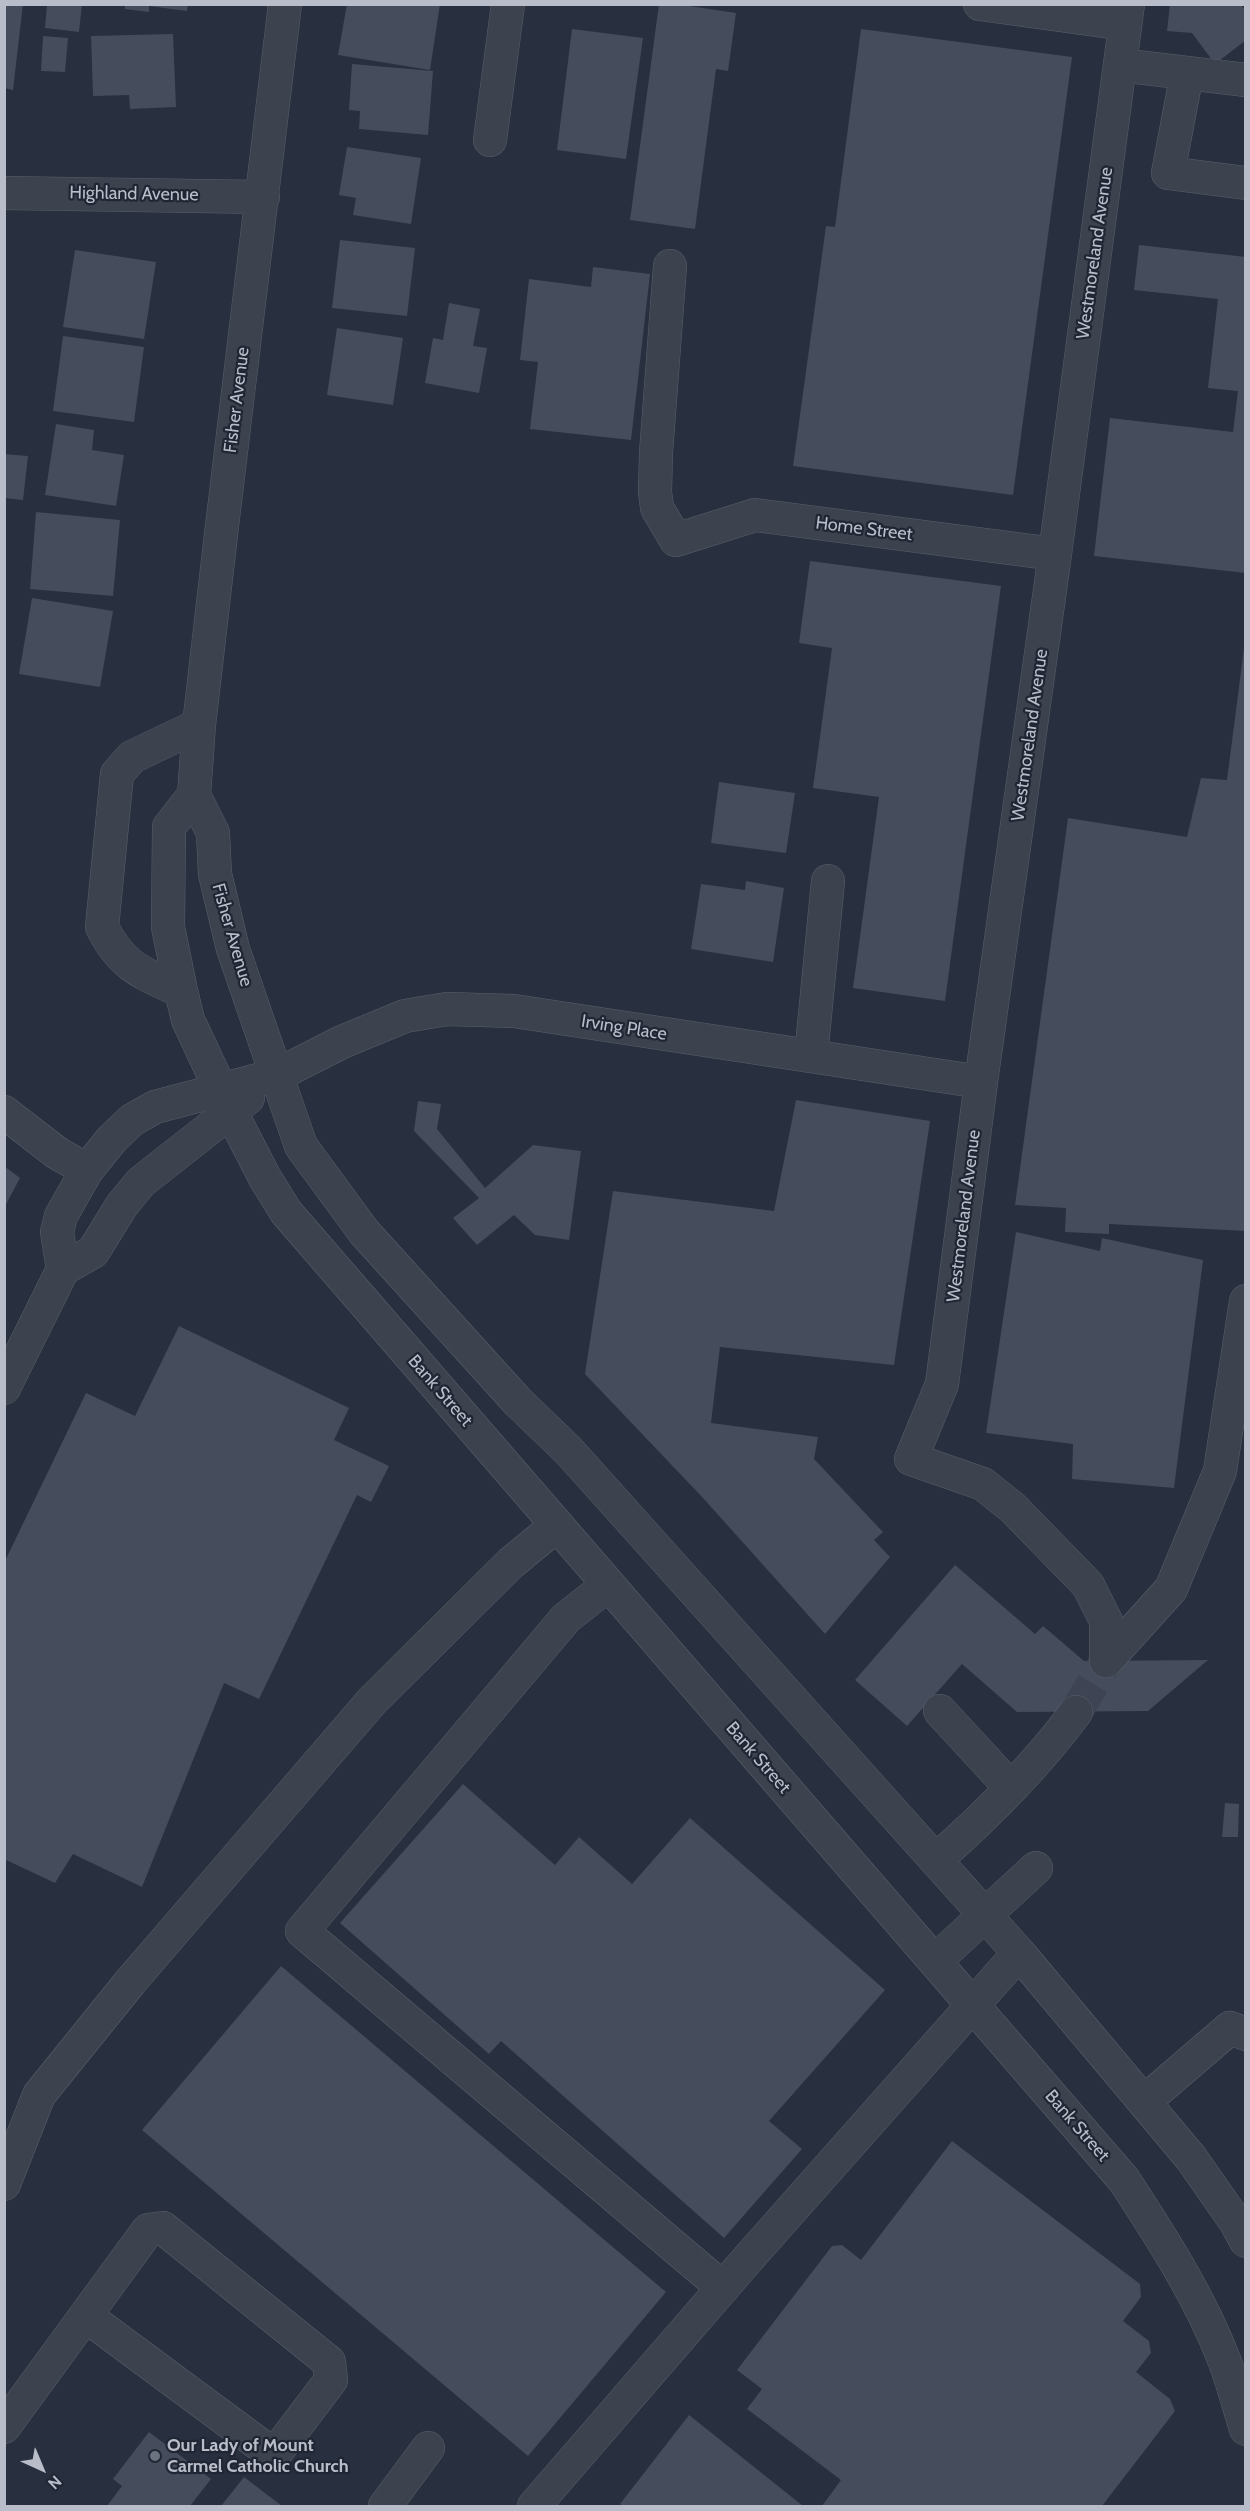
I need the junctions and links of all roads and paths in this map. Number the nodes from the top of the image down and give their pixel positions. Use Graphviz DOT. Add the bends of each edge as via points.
graph roads {
  1 [pos="285,4"];
  2 [pos="508,4"];
  3 [pos="980,4"];
  4 [pos="1126,14"];
  5 [pos="1120,65"];
  6 [pos="1187,73"];
  7 [pos="1245,80"];
  8 [pos="490,140"];
  9 [pos="1245,183"];
  10 [pos="4,193"];
  11 [pos="263,197"];
  12 [pos="670,266"];
  13 [pos="1055,554"];
  14 [pos="199,724"];
  15 [pos="194,795"];
  16 [pos="828,881"];
  17 [pos="181,991"];
  18 [pos="812,1056"];
  19 [pos="277,1075"];
  20 [pos="981,1082"];
  21 [pos="226,1100"];
  22 [pos="4,1112"];
  23 [pos="87,1170"];
  24 [pos="63,1269"];
  25 [pos="1245,1301"];
  26 [pos="4,1388"];
  27 [pos="556,1526"];
  28 [pos="608,1585"];
  29 [pos="940,1710"];
  30 [pos="1076,1712"];
  31 [pos="1011,1788"];
  32 [pos="936,1860"];
  33 [pos="1036,1868"];
  34 [pos="986,1914"];
  35 [pos="1019,1953"];
  36 [pos="935,1961"];
  37 [pos="973,2005"];
  38 [pos="1245,2034"];
  39 [pos="1145,2101"];
  40 [pos="4,2184"];
  41 [pos="1245,2241"];
  42 [pos="723,2288"];
  43 [pos="86,2316"];
  44 [pos="4,2427"];
  45 [pos="1245,2429"];
  46 [pos="428,2448"];
  47 [pos="385,2506"];
  48 [pos="534,2506"];
  1 -- 11 [label="street, Fisher Avenue"];
  2 -- 8 [label="street"];
  3 -- 4 [label="street"];
  4 -- 5 [label="street, Westmoreland Avenue"];
  5 -- 6 [label="street"];
  5 -- 13 [label="street, Westmoreland Avenue"];
  6 -- 7 [label="street"];
  6 -- 9 [label="street" via="1168,173"];
  10 -- 11 [label="street, Highland Avenue"];
  11 -- 14 [label="street, Fisher Avenue"];
  12 -- 13 [label="street, Home Street" via="655,492 657,508 676,540 755,515"];
  13 -- 20 [label="street, Westmoreland Avenue"];
  14 -- 15 [label="street, Fisher Avenue"];
  14 -- 17 [label="street" via="132,757 117,774 102,927 112,947 131,966"];
  15 -- 17 [label="street" via="169,828 168,927"];
  15 -- 19 [label="street, Fisher Avenue" via="213,833 214,874 224,915"];
  16 -- 18 [label="street"];
  17 -- 21 [label="street" via="188,1020"];
  18 -- 19 [label="street, Irving Place" via="514,1011 447,1009 405,1016"];
  18 -- 20 [label="street, Irving Place"];
  19 -- 21 [label="street"];
  19 -- 32 [label="street" via="301,1146 364,1232 457,1337 576,1459"];
  20 -- 25 [label="street, Westmoreland Avenue" via="942,1384 911,1459 983,1484 1013,1508 1088,1585 1106,1621 1106,1661 1172,1588 1220,1471"];
  21 -- 23 [label="street" via="155,1107 132,1120"];
  21 -- 24 [label="street" via="141,1182 93,1252"];
  21 -- 27 [label="street, Bank Street" via="286,1212"];
  22 -- 23 [label="street" via="57,1153"];
  23 -- 24 [label="street" via="61,1216 57,1232"];
  24 -- 26 [label="street"];
  27 -- 28 [label="street, Bank Street"];
  27 -- 40 [label="street" via="511,1563 372,1701 130,1981 39,2095"];
  28 -- 36 [label="street, Bank Street"];
  28 -- 42 [label="street" via="566,1618 302,1931"];
  29 -- 31 [label="street"];
  30 -- 31 [label="street"];
  31 -- 32 [label="street"];
  32 -- 34 [label="street"];
  33 -- 34 [label="street"];
  34 -- 35 [label="street"];
  34 -- 36 [label="street"];
  35 -- 37 [label="street"];
  35 -- 39 [label="street"];
  36 -- 37 [label="street, Bank Street"];
  37 -- 42 [label="street"];
  37 -- 45 [label="street, Bank Street" via="1124,2180 1159,2233 1195,2296 1225,2362"];
  38 -- 39 [label="street" via="1230,2028"];
  39 -- 41 [label="street" via="1191,2158"];
  42 -- 48 [label="street"];
  43 -- 43 [label="street" via="267,2450 278,2450 331,2380 329,2362 163,2228 148,2230"];
  43 -- 44 [label="street"];
  46 -- 47 [label="street"];
}
